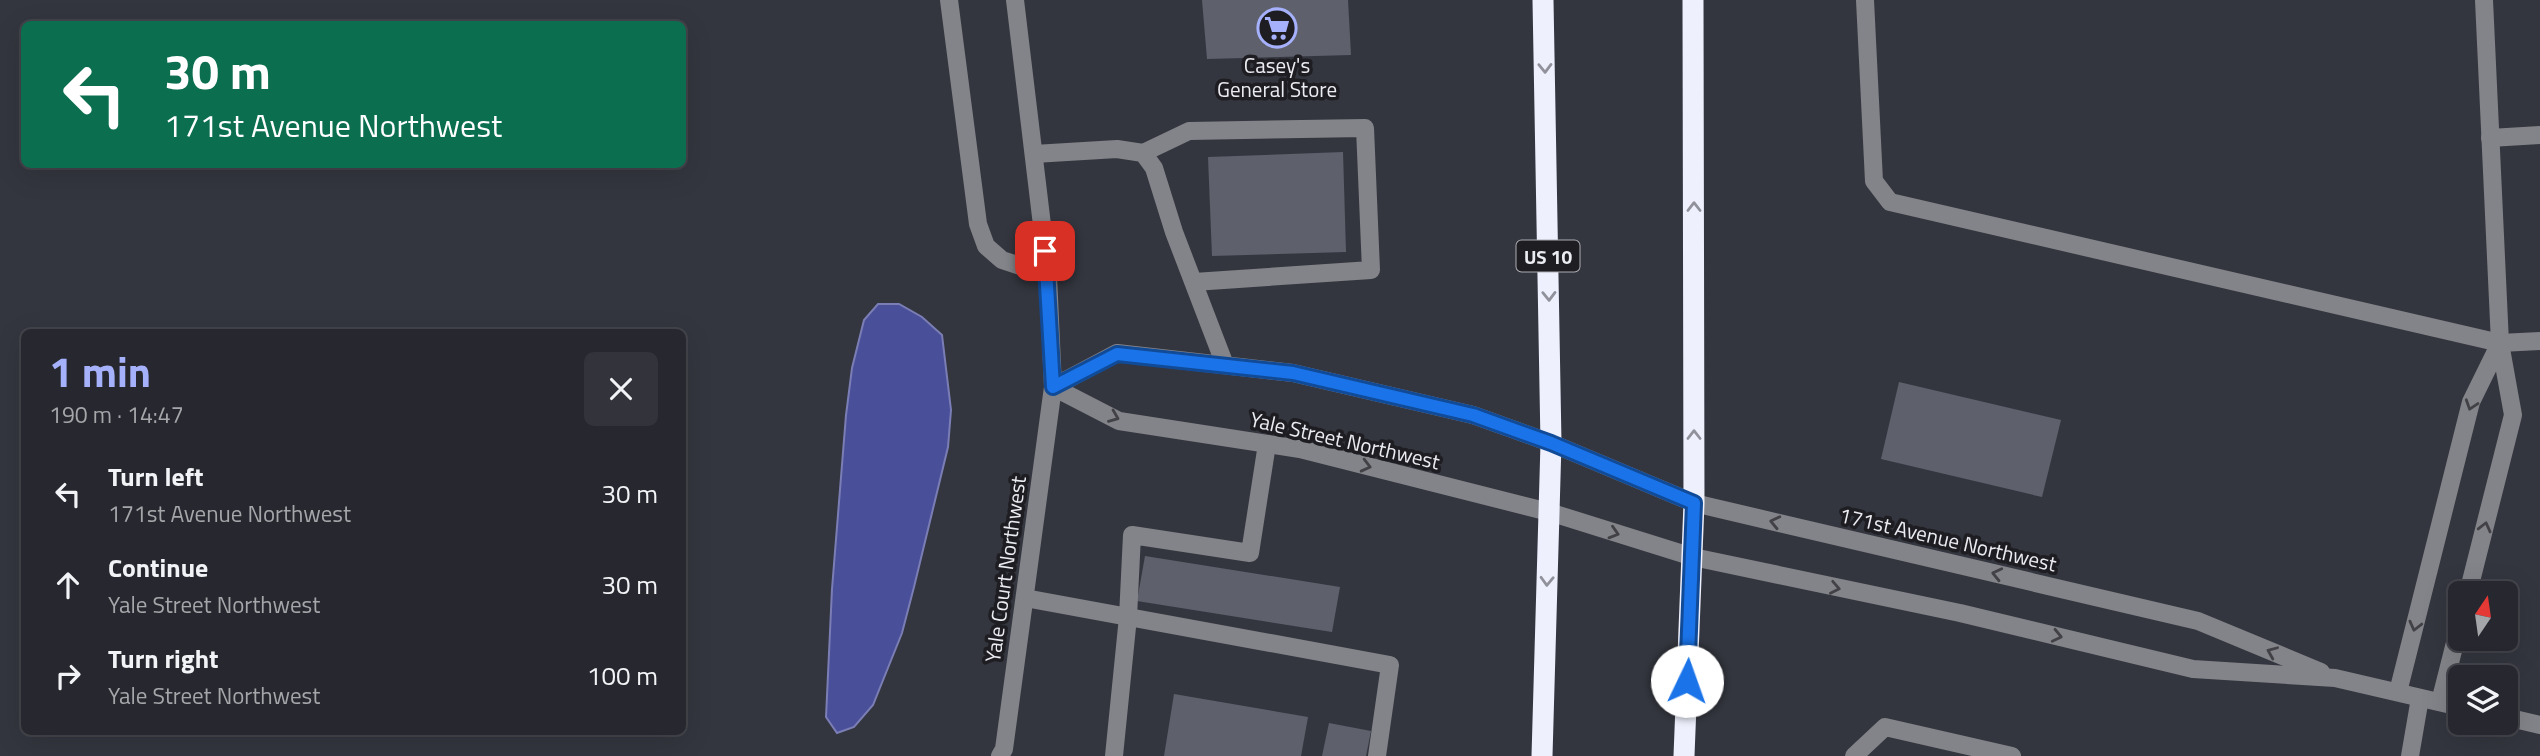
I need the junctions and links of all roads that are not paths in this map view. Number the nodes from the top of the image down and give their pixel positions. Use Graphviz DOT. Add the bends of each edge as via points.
graph roads {
  1 [pos="949,0"];
  2 [pos="1015,0"];
  3 [pos="1544,0"];
  4 [pos="1693,0"];
  5 [pos="1865,0"];
  6 [pos="2484,0"];
  7 [pos="2540,135"];
  8 [pos="2490,138"];
  9 [pos="1143,153"];
  10 [pos="1034,154"];
  11 [pos="1048,275"];
  12 [pos="1194,282"];
  13 [pos="2540,341"];
  14 [pos="2500,343"];
  15 [pos="1225,365"];
  16 [pos="1053,387"];
  17 [pos="1551,443"];
  18 [pos="1267,444"];
  19 [pos="1694,503"];
  20 [pos="1549,512"];
  21 [pos="1693,557"];
  22 [pos="2471,581"];
  23 [pos="1025,598"];
  24 [pos="1128,617"];
  25 [pos="2453,651"];
  26 [pos="2335,678"];
  27 [pos="2398,692"];
  28 [pos="2420,698"];
  29 [pos="2440,702"];
  30 [pos="2448,704"];
  31 [pos="2518,720"];
  32 [pos="2540,725"];
  33 [pos="1000,756"];
  34 [pos="1114,756"];
  35 [pos="1377,756"];
  36 [pos="1542,756"];
  37 [pos="1684,756"];
  38 [pos="1854,756"];
  39 [pos="2012,756"];
  40 [pos="2410,756"];
  1 -- 11 [label="street" via="978,224 986,246 1002,260"];
  2 -- 10 [label="street"];
  3 -- 17 [label="highway, US 10, one-way"];
  19 -- 4 [label="highway, one-way"];
  5 -- 14 [label="street" via="1874,181 1890,202"];
  6 -- 8 [label="street"];
  7 -- 8 [label="street"];
  8 -- 14 [label="street"];
  9 -- 10 [label="street" via="1116,149"];
  9 -- 12 [label="street" via="1154,168"];
  9 -- 12 [label="street" via="1188,131 1365,128 1371,270"];
  10 -- 11 [label="street"];
  11 -- 16 [label="street"];
  12 -- 15 [label="street"];
  13 -- 14 [label="street"];
  22 -- 14 [label="street, one-way" via="2513,415"];
  14 -- 27 [label="street, one-way" via="2471,402"];
  15 -- 16 [label="street" via="1117,354"];
  15 -- 17 [label="street" via="1293,373 1460,412"];
  16 -- 18 [label="street, Yale Street Northwest, one-way" via="1119,421"];
  16 -- 23 [label="street, Yale Court Northwest"];
  17 -- 19 [label="street, 171st Avenue Northwest"];
  17 -- 20 [label="highway, US 10"];
  18 -- 20 [label="street, Yale Street Northwest, one-way"];
  18 -- 24 [label="street" via="1250,553 1132,535"];
  19 -- 21 [label="highway"];
  26 -- 19 [label="street, 171st Avenue Northwest, one-way" via="2198,621"];
  20 -- 21 [label="street, 171st Avenue Northwest, one-way"];
  20 -- 36 [label="highway, US 10, one-way"];
  21 -- 26 [label="street, 171st Avenue Northwest, one-way" via="2193,668"];
  21 -- 37 [label="highway"];
  23 -- 24 [label="street"];
  23 -- 33 [label="street, Yale Court Northwest"];
  24 -- 34 [label="street"];
  24 -- 35 [label="street" via="1390,665"];
  25 -- 29 [label="street"];
  26 -- 27 [label="street, 171st Avenue Northwest"];
  27 -- 28 [label="street, 171st Avenue Northwest"];
  28 -- 29 [label="street, 171st Avenue Northwest"];
  28 -- 40 [label="street"];
  29 -- 30 [label="street, 171st Avenue Northwest"];
  31 -- 32 [label="street"];
  38 -- 39 [label="street" via="1885,727"];
}
